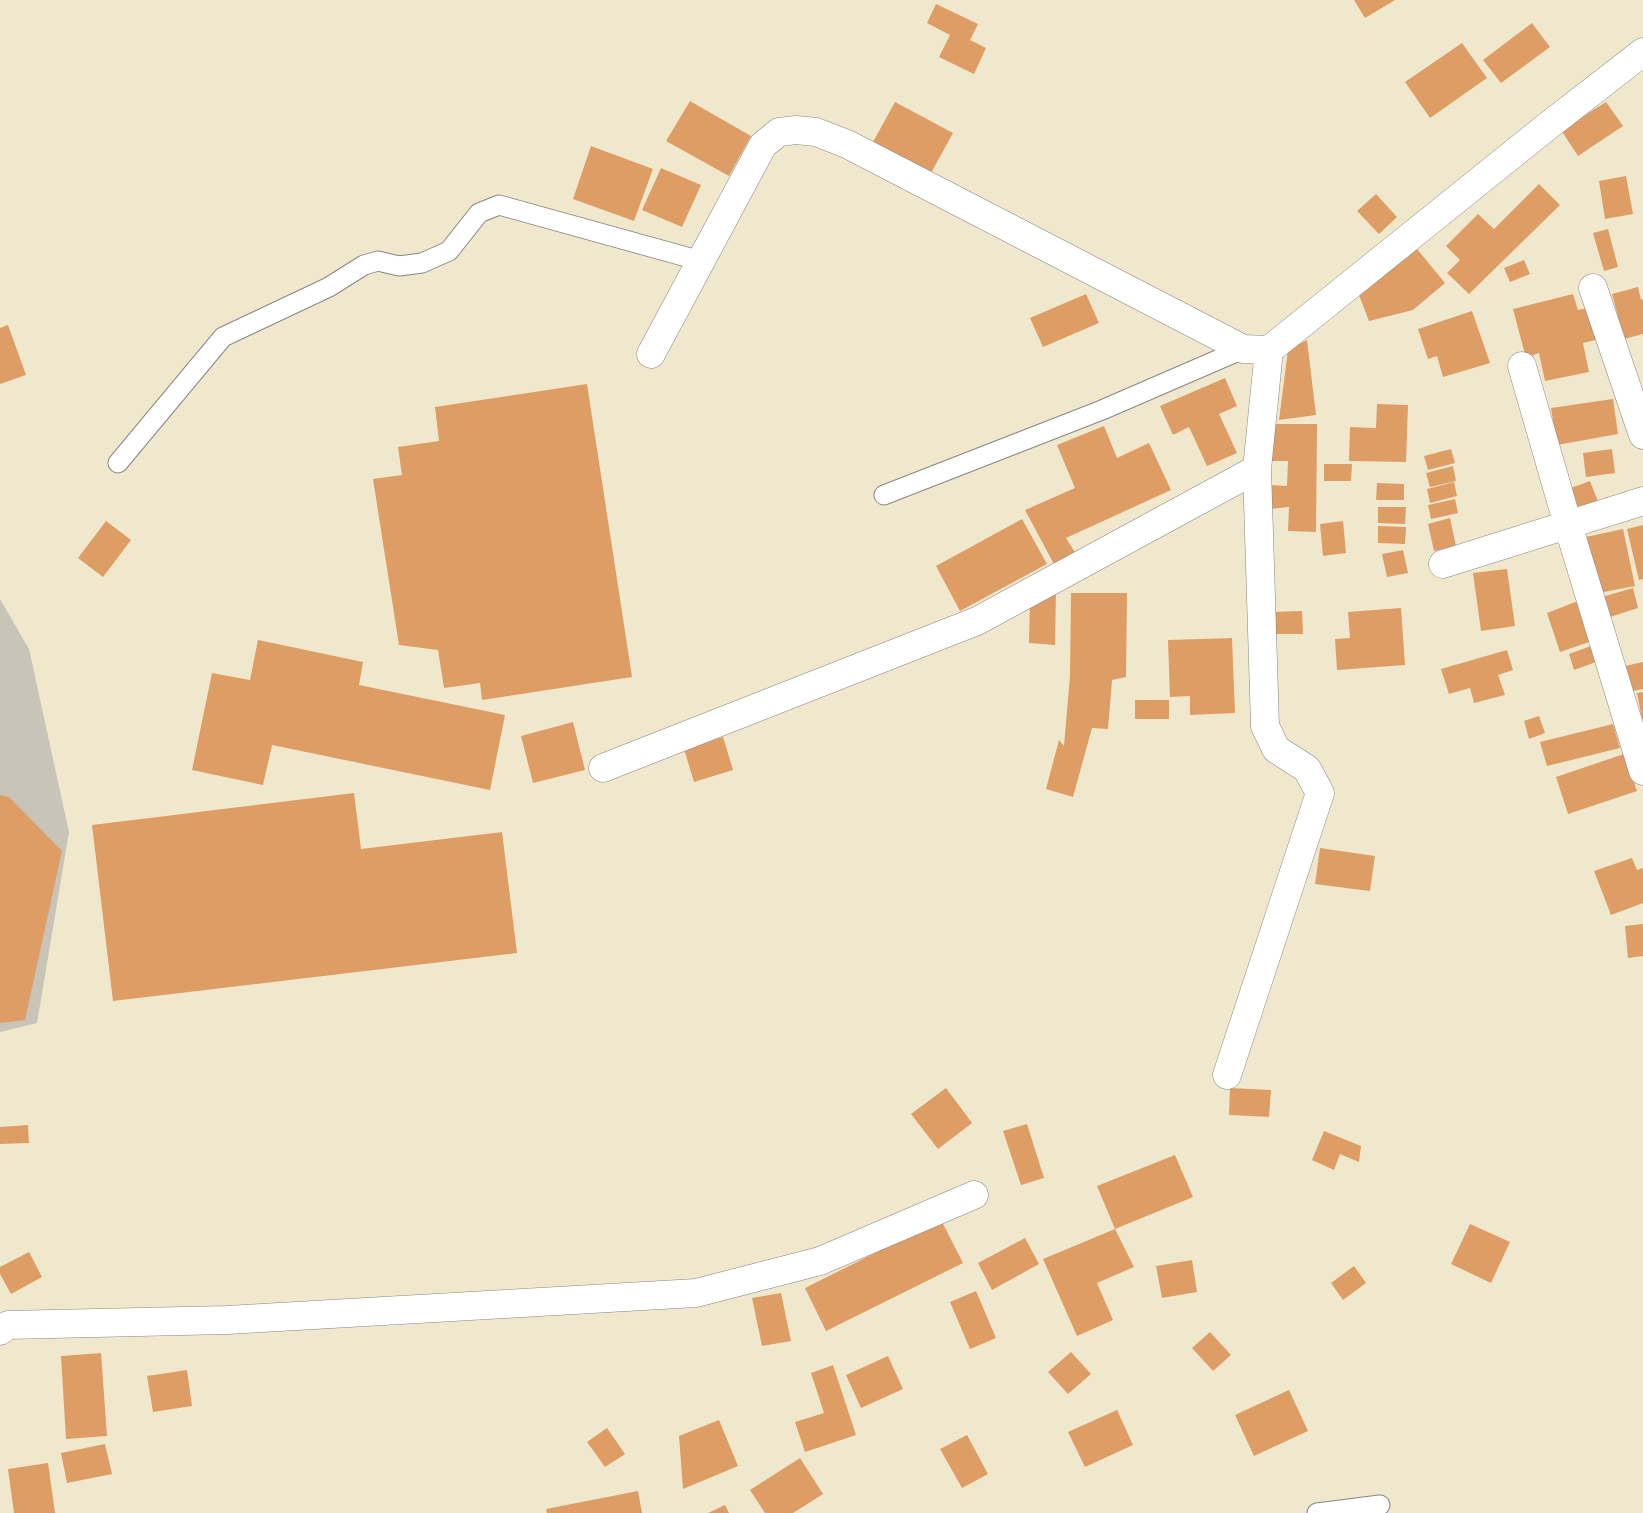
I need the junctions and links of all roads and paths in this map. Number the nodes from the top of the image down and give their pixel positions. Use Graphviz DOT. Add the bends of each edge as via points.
graph roads {
  1 [pos="1643,52"];
  2 [pos="701,261"];
  3 [pos="1593,288"];
  4 [pos="1256,349"];
  5 [pos="651,354"];
  6 [pos="1522,366"];
  7 [pos="1643,435"];
  8 [pos="118,463"];
  9 [pos="1257,469"];
  10 [pos="884,495"];
  11 [pos="1643,502"];
  12 [pos="1568,525"];
  13 [pos="1443,564"];
  14 [pos="603,768"];
  15 [pos="1643,771"];
  16 [pos="1227,1075"];
  17 [pos="974,1196"];
  18 [pos="0,1331"];
  19 [pos="1380,1505"];
  20 [pos="1317,1513"];
  1 -- 4 [label="street"];
  2 -- 4 [label="street" via="763,145 779,132 816,132 856,148"];
  2 -- 5 [label="street"];
  2 -- 8 [label="lane" via="499,205 479,213 449,251 422,263 400,266 378,261 364,265 329,287 223,337"];
  3 -- 7 [label="street"];
  4 -- 9 [label="street"];
  4 -- 10 [label="lane"];
  6 -- 12 [label="street"];
  9 -- 14 [label="street" via="977,621"];
  9 -- 16 [label="street" via="1266,726 1276,749 1308,768 1320,793"];
  11 -- 12 [label="street"];
  12 -- 13 [label="street"];
  12 -- 15 [label="street"];
  17 -- 18 [label="street" via="820,1261 696,1293 227,1320 8,1325"];
  19 -- 20 [label="lane"];
}
